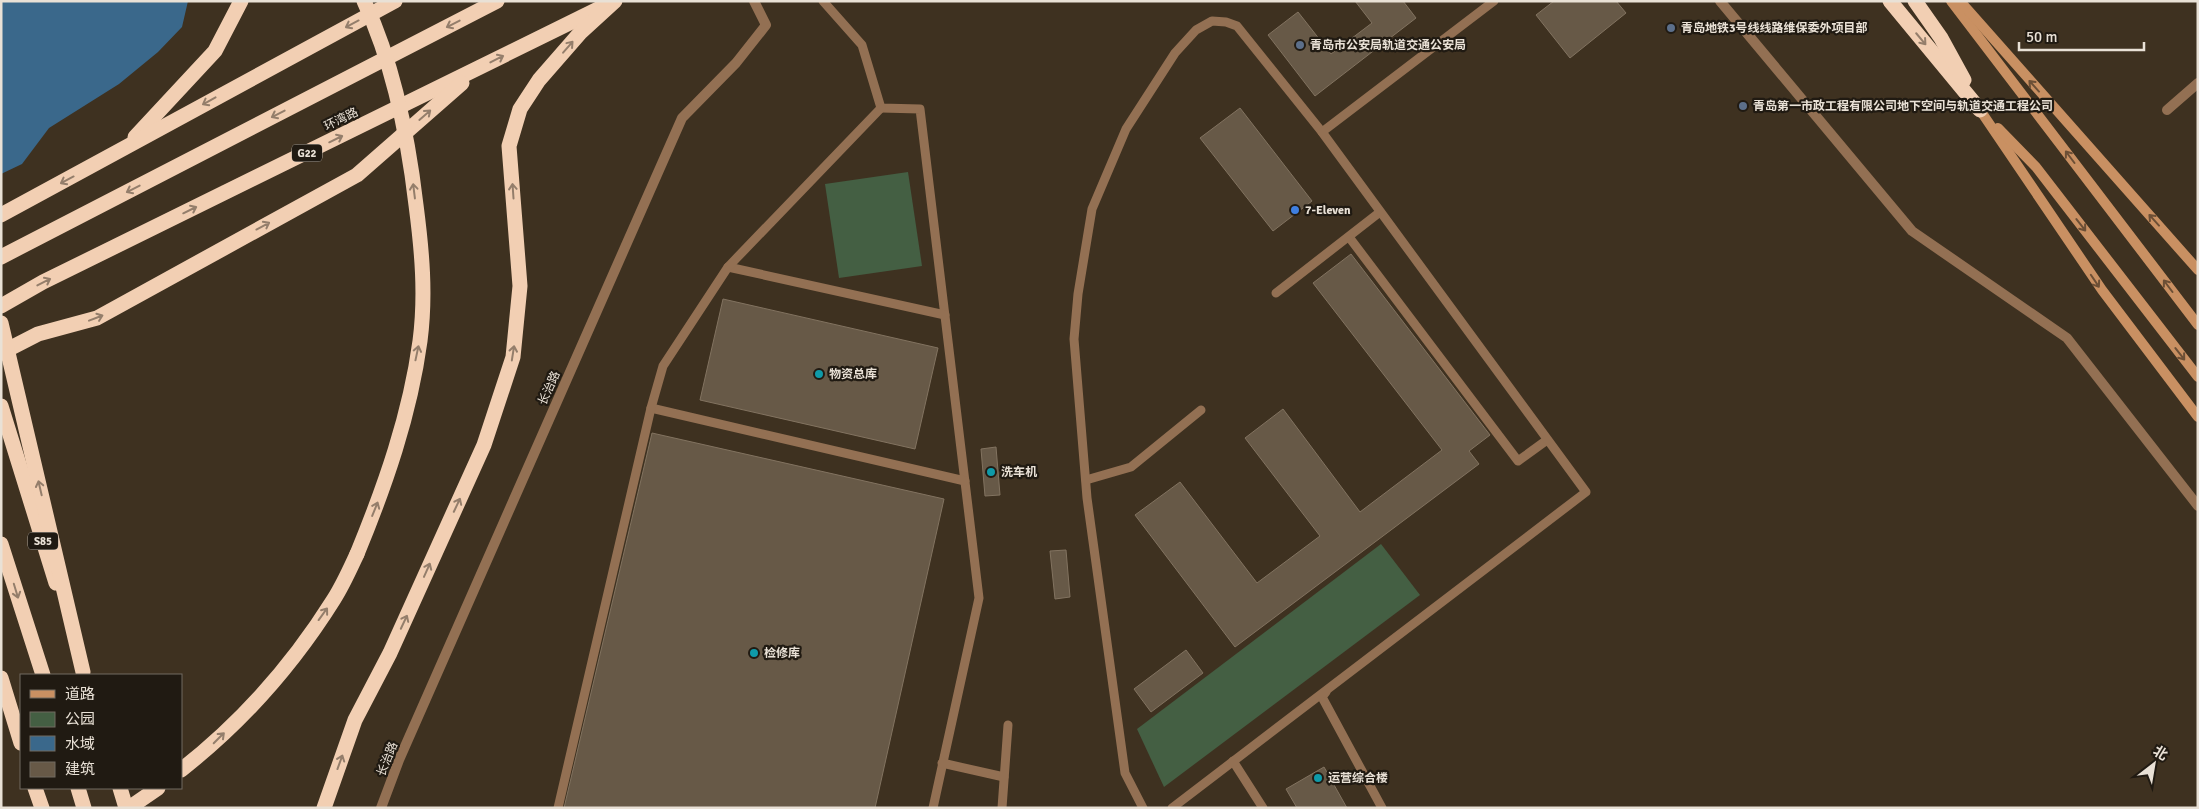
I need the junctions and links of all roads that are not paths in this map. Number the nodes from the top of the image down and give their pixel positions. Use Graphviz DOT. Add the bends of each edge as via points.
graph roads {
  1 [pos="364,1"];
  2 [pos="395,1"];
  3 [pos="496,1"];
  4 [pos="614,1"];
  5 [pos="754,1"];
  6 [pos="823,1"];
  7 [pos="1494,1"];
  8 [pos="1720,1"];
  9 [pos="1890,1"];
  10 [pos="1915,1"];
  11 [pos="1951,1"];
  12 [pos="1960,1"];
  13 [pos="240,3"];
  14 [pos="478,69"];
  15 [pos="2198,83"];
  16 [pos="881,108"];
  17 [pos="1980,110"];
  18 [pos="2167,110"];
  19 [pos="1322,132"];
  20 [pos="123,150"];
  21 [pos="1380,212"];
  22 [pos="1,215"];
  23 [pos="1348,237"];
  24 [pos="1,257"];
  25 [pos="728,267"];
  26 [pos="2198,270"];
  27 [pos="1276,293"];
  28 [pos="1,306"];
  29 [pos="945,315"];
  30 [pos="1,323"];
  31 [pos="2198,325"];
  32 [pos="1,353"];
  33 [pos="2198,377"];
  34 [pos="1,406"];
  35 [pos="651,408"];
  36 [pos="1201,410"];
  37 [pos="2198,417"];
  38 [pos="1547,440"];
  39 [pos="1086,480"];
  40 [pos="965,481"];
  41 [pos="2198,506"];
  42 [pos="1,544"];
  43 [pos="42,674"];
  44 [pos="84,674"];
  45 [pos="1,678"];
  46 [pos="1329,688"];
  47 [pos="1008,725"];
  48 [pos="20,740"];
  49 [pos="1233,761"];
  50 [pos="942,763"];
  51 [pos="182,769"];
  52 [pos="1004,777"];
  53 [pos="35,789"];
  54 [pos="78,789"];
  55 [pos="120,789"];
  56 [pos="156,789"];
  57 [pos="42,808"];
  58 [pos="84,808"];
  59 [pos="128,808"];
  60 [pos="324,808"];
  61 [pos="381,808"];
  62 [pos="558,808"];
  63 [pos="933,808"];
  64 [pos="1002,808"];
  65 [pos="1143,808"];
  66 [pos="1172,808"];
  67 [pos="1262,808"];
  68 [pos="1382,808"];
  51 -- 1 [label="highway, one-way, bridge" via="252,706 335,598 380,498 403,424 420,341 424,281 405,132 391,73"];
  2 -- 20 [label="highway, one-way"];
  3 -- 24 [label="highway, one-way"];
  14 -- 4 [label="highway, 环湾路 / G22, one-way"];
  60 -- 4 [label="highway, one-way" via="355,720 390,653 484,445 513,357 520,286 509,146 520,109 539,80 580,33"];
  5 -- 61 [label="street, 长治路" via="766,25 736,63 682,118 399,760"];
  6 -- 16 [label="lane" via="862,45"];
  7 -- 19 [label="lane"];
  8 -- 41 [label="street" via="1912,231 2067,338"];
  9 -- 17 [label="highway, one-way"];
  10 -- 17 [label="highway" via="1941,38"];
  31 -- 11 [label="main road, one-way"];
  26 -- 12 [label="main road, one-way"];
  13 -- 20 [label="highway" via="215,51"];
  28 -- 14 [label="highway, 环湾路 / G22, one-way" via="43,282"];
  32 -- 14 [label="highway, one-way" via="38,334 97,318 357,175"];
  15 -- 18 [label="street"];
  16 -- 25 [label="lane"];
  16 -- 29 [label="lane" via="920,110"];
  17 -- 33 [label="main road, one-way" via="2036,167"];
  17 -- 37 [label="main road, one-way" via="2102,290"];
  19 -- 21 [label="lane"];
  19 -- 39 [label="lane" via="1237,26 1212,21 1196,30 1175,53 1126,129 1092,209 1074,339"];
  20 -- 22 [label="highway, one-way"];
  21 -- 23 [label="lane"];
  21 -- 38 [label="lane"];
  23 -- 27 [label="lane"];
  23 -- 38 [label="lane" via="1518,461"];
  25 -- 29 [label="lane"];
  25 -- 35 [label="lane" via="663,366"];
  29 -- 40 [label="lane"];
  44 -- 30 [label="highway, one-way, bridge"];
  34 -- 44 [label="highway, S85, bridge"];
  35 -- 40 [label="lane"];
  35 -- 62 [label="lane"];
  36 -- 39 [label="lane" via="1131,467"];
  38 -- 46 [label="lane" via="1586,492"];
  39 -- 65 [label="lane" via="1124,773"];
  40 -- 50 [label="lane" via="979,598"];
  42 -- 43 [label="highway, one-way"];
  45 -- 48 [label="highway"];
  46 -- 49 [label="lane"];
  46 -- 68 [label="lane" via="1322,697"];
  47 -- 52 [label="lane"];
  49 -- 66 [label="lane"];
  49 -- 67 [label="lane"];
  50 -- 52 [label="lane"];
  50 -- 63 [label="lane"];
  52 -- 64 [label="lane"];
  53 -- 57 [label="highway"];
  54 -- 58 [label="highway"];
  55 -- 59 [label="highway"];
  56 -- 59 [label="highway"];
}
